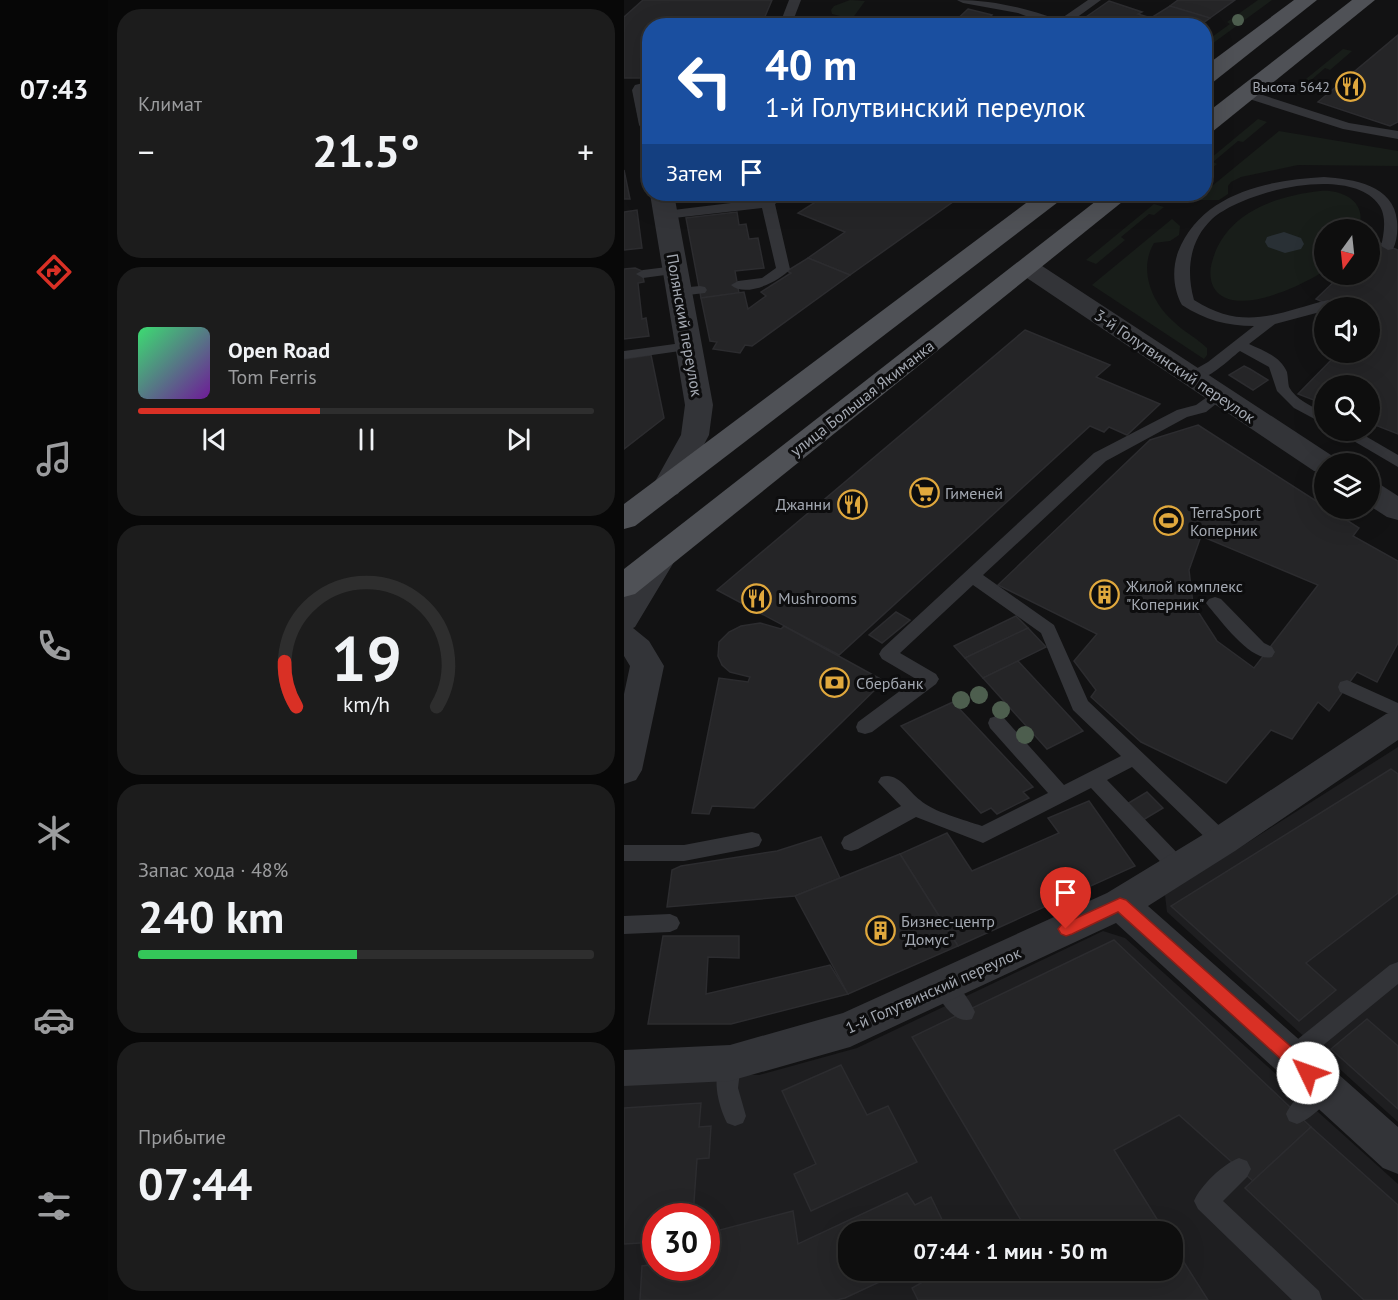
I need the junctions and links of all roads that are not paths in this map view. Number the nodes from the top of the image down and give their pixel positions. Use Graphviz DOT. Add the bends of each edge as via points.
graph roads {
  1 [pos="795,0"];
  2 [pos="963,0"];
  3 [pos="1095,0"];
  4 [pos="1307,0"];
  5 [pos="1365,0"];
  6 [pos="788,18"];
  7 [pos="1040,18"];
  8 [pos="1068,18"];
  9 [pos="1212,72"];
  10 [pos="1247,94"];
  11 [pos="1212,121"];
  12 [pos="1398,135"];
  13 [pos="1398,194"];
  14 [pos="771,201"];
  15 [pos="1044,201"];
  16 [pos="1111,201"];
  17 [pos="1384,202"];
  18 [pos="768,203"];
  19 [pos="664,204"];
  20 [pos="1388,246"];
  21 [pos="1027,267"];
  22 [pos="643,274"];
  23 [pos="685,284"];
  24 [pos="738,285"];
  25 [pos="1314,310"];
  26 [pos="1272,319"];
  27 [pos="1239,345"];
  28 [pos="688,346"];
  29 [pos="624,355"];
  30 [pos="1192,377"];
  31 [pos="1219,395"];
  32 [pos="1314,413"];
  33 [pos="1362,441"];
  34 [pos="1314,457"];
  35 [pos="1398,462"];
  36 [pos="667,487"];
  37 [pos="1380,498"];
  38 [pos="1398,510"];
  39 [pos="624,519"];
  40 [pos="661,557"];
  41 [pos="972,576"];
  42 [pos="624,586"];
  43 [pos="1215,603"];
  44 [pos="624,619"];
  45 [pos="624,637"];
  46 [pos="1266,652"];
  47 [pos="1347,687"];
  48 [pos="1398,711"];
  49 [pos="997,723"];
  50 [pos="1398,723"];
  51 [pos="865,727"];
  52 [pos="1131,760"];
  53 [pos="624,770"];
  54 [pos="1094,779"];
  55 [pos="888,782"];
  56 [pos="1062,796"];
  57 [pos="915,808"];
  58 [pos="1185,821"];
  59 [pos="752,840"];
  60 [pos="1222,841"];
  61 [pos="851,843"];
  62 [pos="624,853"];
  63 [pos="1178,867"];
  64 [pos="1120,904"];
  65 [pos="670,923"];
  66 [pos="624,926"];
  67 [pos="1398,971"];
  68 [pos="1292,1058"];
  69 [pos="730,1063"];
  70 [pos="624,1068"];
  71 [pos="735,1116"];
  72 [pos="1398,1154"];
  73 [pos="1239,1169"];
  74 [pos="1310,1300"];
  1 -- 6 [label="lane"];
  2 -- 7 [label="lane" via="1020,10"];
  3 -- 8 [label="lane"];
  4 -- 9 [label="main road"];
  5 -- 10 [label="main road"];
  10 -- 11 [label="main road"];
  10 -- 12 [label="lane" via="1347,126"];
  13 -- 17 [label="lane"];
  14 -- 18 [label="lane"];
  15 -- 36 [label="main road"];
  16 -- 21 [label="main road, улица Большая Якиманка"];
  17 -- 20 [label="lane" via="1391,230"];
  17 -- 26 [label="lane" via="1358,185 1304,181 1258,190 1210,215 1186,248 1180,273 1187,302 1212,316 1244,321"];
  18 -- 19 [label="lane"];
  18 -- 24 [label="lane" via="783,268 766,282"];
  19 -- 23 [label="street, Полянский переулок"];
  21 -- 30 [label="street, 3-й Голутвинский переулок"];
  21 -- 40 [label="main road, улица Большая Якиманка"];
  22 -- 23 [label="lane"];
  23 -- 28 [label="street, Полянский переулок"];
  25 -- 26 [label="lane"];
  26 -- 27 [label="lane"];
  27 -- 30 [label="lane"];
  27 -- 32 [label="lane" via="1276,363 1282,388"];
  28 -- 29 [label="lane"];
  28 -- 36 [label="street, Полянский переулок" via="699,405 695,435"];
  30 -- 31 [label="street, 3-й Голутвинский переулок"];
  31 -- 34 [label="street, 3-й Голутвинский переулок"];
  31 -- 41 [label="lane" via="1201,409 1182,413 1100,457"];
  33 -- 35 [label="lane"];
  36 -- 39 [label="main road"];
  37 -- 38 [label="street"];
  40 -- 42 [label="main road"];
  40 -- 44 [label="street, улица Большая Якиманка"];
  41 -- 51 [label="lane" via="888,654 930,679"];
  41 -- 52 [label="lane" via="1048,629 1080,705"];
  43 -- 46 [label="lane"];
  45 -- 53 [label="street" via="647,666"];
  47 -- 48 [label="lane"];
  49 -- 56 [label="lane"];
  50 -- 60 [label="street, 1-й Голутвинский переулок"];
  52 -- 54 [label="lane"];
  52 -- 58 [label="lane"];
  52 -- 60 [label="lane"];
  54 -- 56 [label="lane"];
  54 -- 63 [label="lane"];
  55 -- 57 [label="lane"];
  56 -- 57 [label="lane" via="983,836"];
  57 -- 61 [label="lane"];
  59 -- 62 [label="lane" via="684,853"];
  60 -- 63 [label="street, 1-й Голутвинский переулок"];
  63 -- 64 [label="street, 1-й Голутвинский переулок"];
  64 -- 68 [label="street"];
  64 -- 69 [label="street, 1-й Голутвинский переулок" via="954,999"];
  65 -- 66 [label="lane"];
  67 -- 68 [label="lane"];
  68 -- 72 [label="street" via="1310,1101"];
  69 -- 70 [label="street, 1-й Голутвинский переулок"];
  69 -- 71 [label="lane" via="727,1088"];
  73 -- 74 [label="lane" via="1206,1201"];
}
